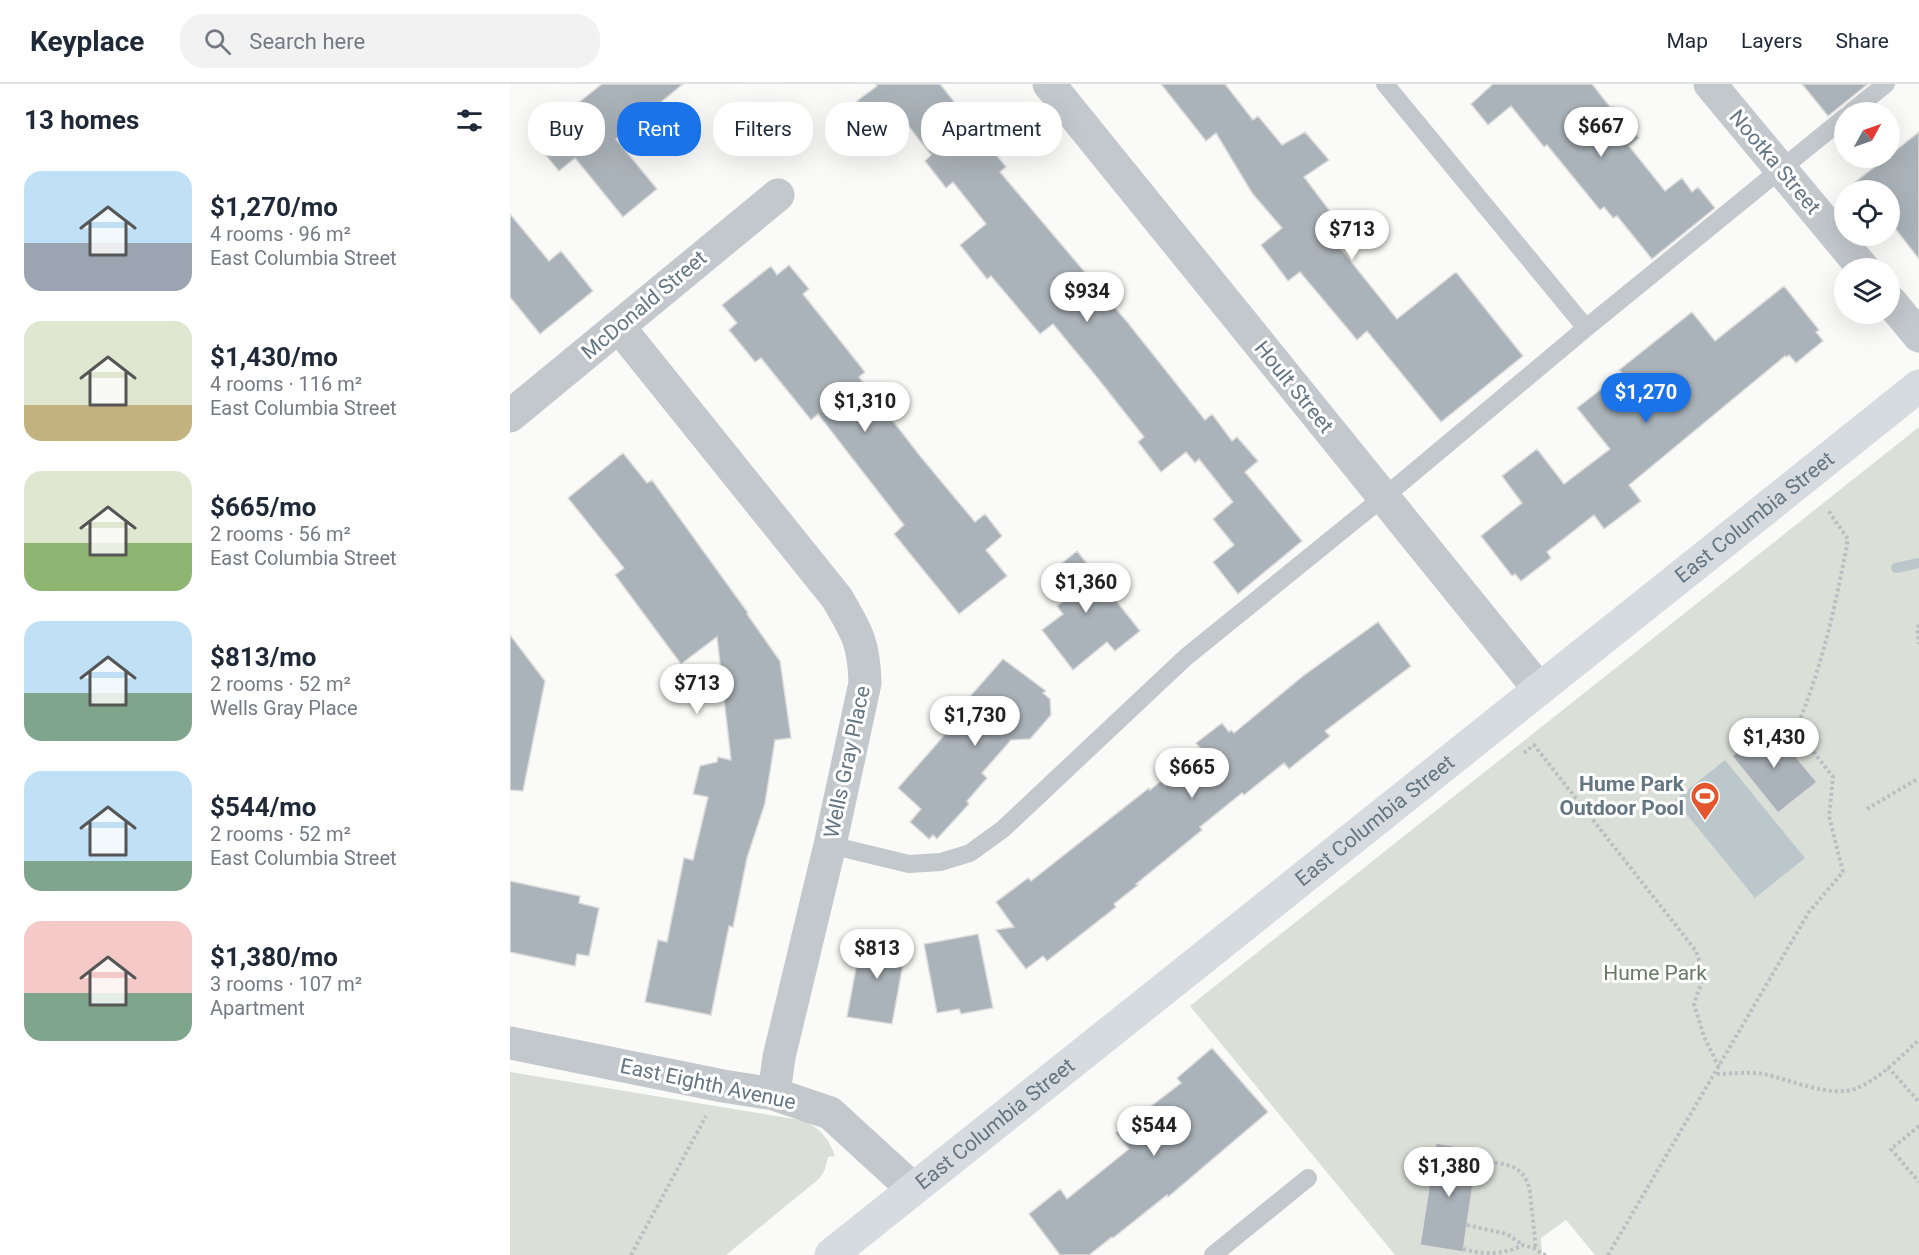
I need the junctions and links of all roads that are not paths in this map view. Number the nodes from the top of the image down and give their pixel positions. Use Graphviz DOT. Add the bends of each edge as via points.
graph roads {
  1 [pos="1049,84"];
  2 [pos="1385,84"];
  3 [pos="1710,84"];
  4 [pos="1886,84"];
  5 [pos="1864,102"];
  6 [pos="1834,126"];
  7 [pos="1780,169"];
  8 [pos="778,195"];
  9 [pos="1855,258"];
  10 [pos="1900,313"];
  11 [pos="619,327"];
  12 [pos="1586,328"];
  13 [pos="1919,336"];
  14 [pos="1919,386"];
  15 [pos="510,416"];
  16 [pos="1383,497"];
  17 [pos="1539,689"];
  18 [pos="830,845"];
  19 [pos="510,1043"];
  20 [pos="774,1094"];
  21 [pos="1308,1178"];
  22 [pos="914,1189"];
  23 [pos="831,1255"];
  24 [pos="1213,1255"];
  1 -- 16 [label="street, Hoult Street"];
  2 -- 12 [label="lane"];
  3 -- 7 [label="street, Nootka Street"];
  4 -- 5 [label="lane"];
  6 -- 7 [label="lane"];
  7 -- 9 [label="street, Nootka Street"];
  7 -- 12 [label="lane"];
  8 -- 11 [label="street, McDonald Street"];
  10 -- 13 [label="street"];
  11 -- 15 [label="street, McDonald Street"];
  11 -- 18 [label="street, Wells Gray Place" via="837,598 856,630 865,657 865,683"];
  12 -- 16 [label="lane"];
  14 -- 17 [label="main road, East Columbia Street"];
  16 -- 17 [label="street, Hoult Street"];
  16 -- 18 [label="lane" via="1186,657 1003,829 970,853 941,862 909,864"];
  17 -- 22 [label="main road, East Columbia Street"];
  18 -- 20 [label="street, Wells Gray Place" via="779,1058"];
  19 -- 20 [label="street, East Eighth Avenue"];
  20 -- 22 [label="street, East Eighth Avenue" via="830,1113"];
  21 -- 24 [label="lane"];
  22 -- 23 [label="main road, East Columbia Street"];
}
